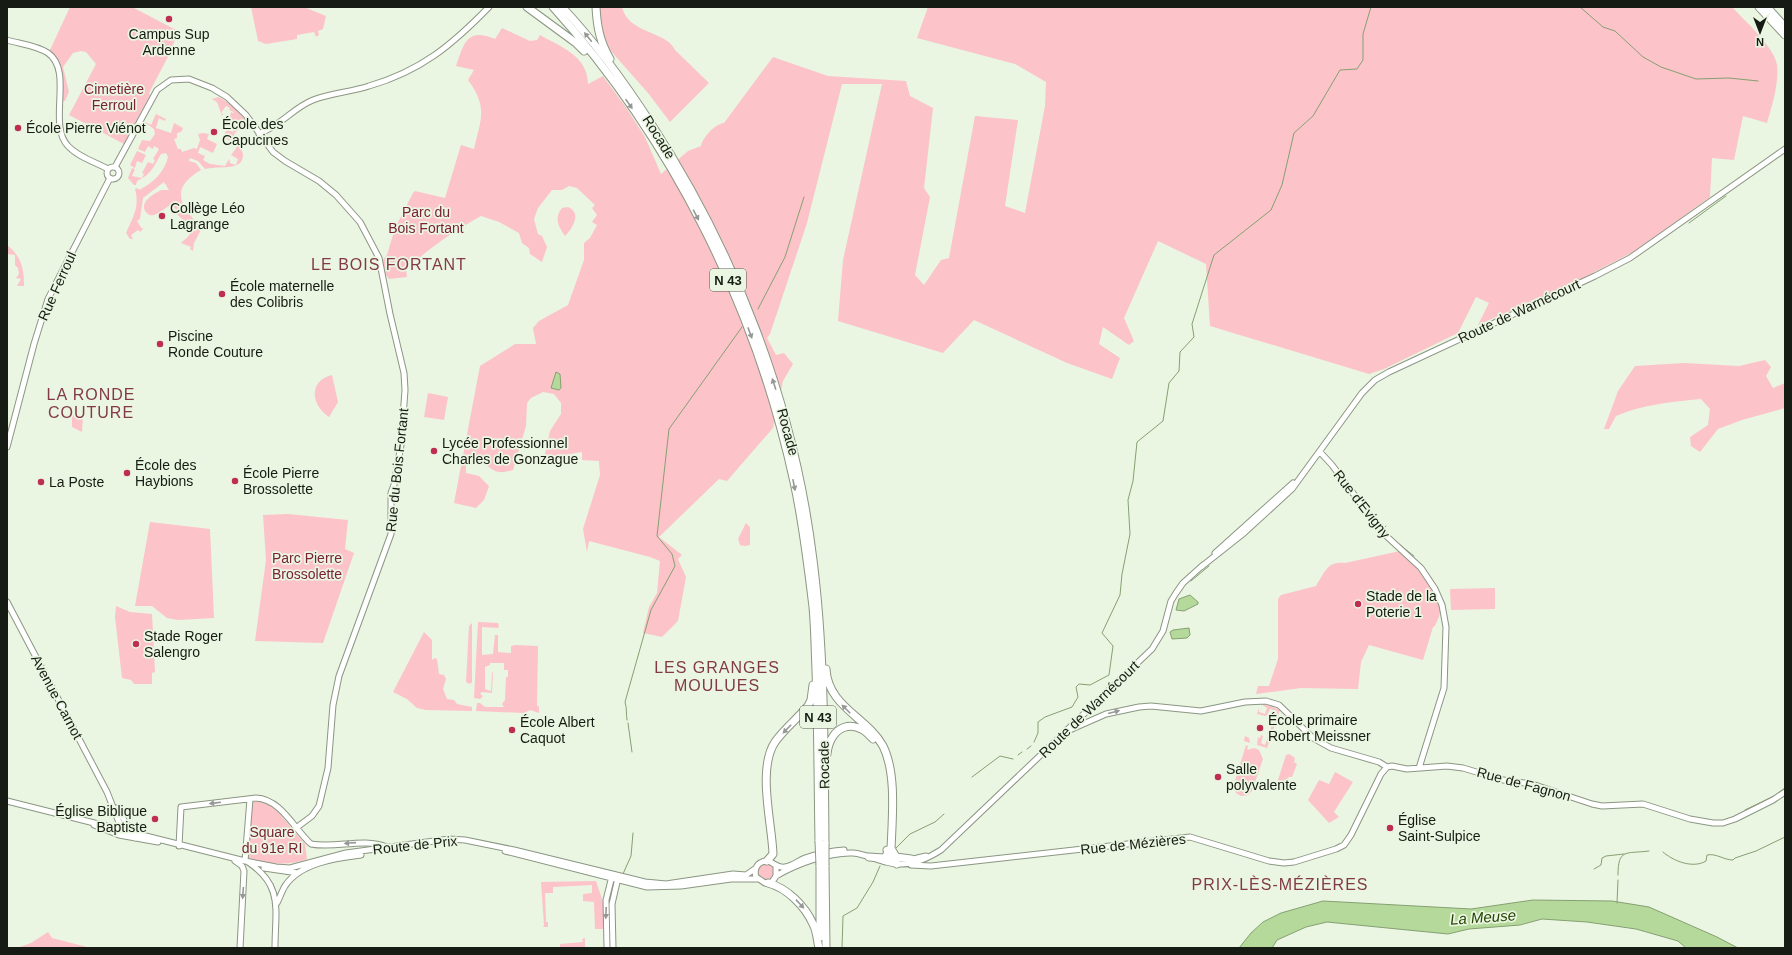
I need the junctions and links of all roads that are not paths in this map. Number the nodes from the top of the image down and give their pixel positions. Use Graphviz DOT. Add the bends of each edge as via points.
graph roads {
  1 [pos="489,7"];
  2 [pos="527,7"];
  3 [pos="553,7"];
  4 [pos="562,7"];
  5 [pos="596,7"];
  6 [pos="1759,7"];
  7 [pos="1767,7"];
  8 [pos="1785,27"];
  9 [pos="1785,35"];
  10 [pos="7,40"];
  11 [pos="613,82"];
  12 [pos="635,100"];
  13 [pos="259,134"];
  14 [pos="1785,149"];
  15 [pos="115,167"];
  16 [pos="108,169"];
  17 [pos="110,178"];
  18 [pos="7,447"];
  19 [pos="1320,452"];
  20 [pos="7,602"];
  21 [pos="814,629"];
  22 [pos="822,652"];
  23 [pos="1065,732"];
  24 [pos="1424,753"];
  25 [pos="1387,767"];
  26 [pos="1426,767"];
  27 [pos="1419,768"];
  28 [pos="824,784"];
  29 [pos="107,792"];
  30 [pos="1785,792"];
  31 [pos="250,799"];
  32 [pos="7,801"];
  33 [pos="118,818"];
  34 [pos="124,821"];
  35 [pos="107,828"];
  36 [pos="296,828"];
  37 [pos="122,830"];
  38 [pos="137,836"];
  39 [pos="955,836"];
  40 [pos="889,842"];
  41 [pos="822,843"];
  42 [pos="179,845"];
  43 [pos="388,849"];
  44 [pos="868,855"];
  45 [pos="933,855"];
  46 [pos="924,858"];
  47 [pos="911,859"];
  48 [pos="891,860"];
  49 [pos="235,861"];
  50 [pos="245,861"];
  51 [pos="767,861"];
  52 [pos="312,862"];
  53 [pos="252,865"];
  54 [pos="822,865"];
  55 [pos="936,865"];
  56 [pos="930,866"];
  57 [pos="776,867"];
  58 [pos="756,868"];
  59 [pos="283,869"];
  60 [pos="298,873"];
  61 [pos="776,876"];
  62 [pos="612,877"];
  63 [pos="618,878"];
  64 [pos="758,879"];
  65 [pos="768,883"];
  66 [pos="277,903"];
  67 [pos="240,948"];
  68 [pos="275,948"];
  69 [pos="607,948"];
  70 [pos="613,948"];
  71 [pos="820,948"];
  72 [pos="826,948"];
  1 -- 13 [label="street" via="453,43 418,66 368,87 312,100"];
  2 -- 11 [label="highway" via="576,43"];
  3 -- 11 [label="highway, N 43"];
  12 -- 4 [label="highway, Rocade / N 43, one-way" via="614,70"];
  5 -- 12 [label="highway" via="598,31 603,48"];
  6 -- 9 [label="highway"];
  7 -- 8 [label="highway"];
  10 -- 16 [label="street" via="49,54 59,71 60,129 67,146"];
  11 -- 21 [label="highway, N 43, one-way" via="658,148 696,215 719,259 744,318 779,423 794,483 806,549"];
  22 -- 12 [label="highway, Rocade / N 43, one-way" via="813,558 801,482 786,420 766,358 747,307 703,211 668,150"];
  13 -- 15 [label="street, Rue du Bois Fortant" via="246,114 227,97 189,79 178,79 163,84 153,95"];
  13 -- 36 [label="street, Rue du Bois Fortant" via="285,162 319,181 344,202 360,222 379,258 404,373 405,390 402,437 391,493 389,540 339,676 333,705 328,768 319,806 312,816"];
  14 -- 19 [label="street, Route de Warnécourt" via="1630,258 1380,376 1362,393"];
  15 -- 16 [label="street"];
  15 -- 17 [label="street" via="119,171 118,175"];
  16 -- 17 [label="street"];
  17 -- 18 [label="street, Rue Ferroul" via="48,299"];
  19 -- 23 [label="street, Route de Warnécourt" via="1303,475 1183,583 1171,601 1163,631 1152,649"];
  19 -- 24 [label="street, Rue d'Evigny" via="1378,528 1421,568 1442,605 1446,627 1444,688"];
  20 -- 29 [label="street, Avenue Carnot"];
  21 -- 41 [label="highway, N 43"];
  21 -- 51 [label="highway, one-way" via="811,700 775,742 768,756 773,854"];
  22 -- 28 [label="highway, Rocade / N 43"];
  40 -- 22 [label="highway, one-way" via="892,778 887,755 877,736 837,699 828,682"];
  23 -- 25 [label="street, Rue de Fagnon, one-way" via="1117,711 1139,707 1202,711 1245,702 1272,702 1284,709 1314,738 1334,750 1379,762"];
  23 -- 39 [label="street, Route de Warnécourt"];
  24 -- 26 [label="street, Rue d'Evigny"];
  24 -- 27 [label="street, Rue d'Evigny"];
  25 -- 27 [label="street, Rue de Fagnon"];
  25 -- 55 [label="street, Rue de Mézières" via="1346,842 1336,849 1287,863 1269,861 1190,837"];
  26 -- 27 [label="street, Rue de Fagnon"];
  26 -- 30 [label="street, Rue de Fagnon" via="1463,768 1503,780 1532,784 1592,804 1643,804 1690,819 1713,823 1735,819"];
  28 -- 40 [label="highway" via="831,736 847,726 860,728 868,734 879,749 888,772"];
  28 -- 41 [label="highway, Rocade / N 43"];
  29 -- 33 [label="street, Avenue Carnot"];
  29 -- 34 [label="street, Avenue Carnot"];
  31 -- 36 [label="street" via="265,798"];
  31 -- 42 [label="street, one-way" via="181,807"];
  31 -- 50 [label="street"];
  32 -- 35 [label="street"];
  33 -- 35 [label="street" via="115,824"];
  33 -- 37 [label="street, Avenue Carnot"];
  34 -- 37 [label="street"];
  34 -- 38 [label="street, Avenue Carnot"];
  35 -- 37 [label="street"];
  35 -- 38 [label="street" via="122,836"];
  43 -- 36 [label="street, one-way" via="373,843 311,844"];
  37 -- 38 [label="street"];
  38 -- 42 [label="street"];
  39 -- 45 [label="street, Route de Warnécourt"];
  39 -- 46 [label="street, Route de Warnécourt"];
  40 -- 44 [label="highway" via="882,852"];
  40 -- 47 [label="highway" via="896,857"];
  40 -- 48 [label="highway"];
  41 -- 54 [label="highway, N 43, bridge"];
  42 -- 49 [label="street"];
  42 -- 50 [label="street"];
  43 -- 52 [label="street, Route de Prix" via="346,853"];
  43 -- 60 [label="street, Route de Prix" via="325,862"];
  43 -- 62 [label="street, Route de Prix" via="449,839 464,840 514,850"];
  44 -- 48 [label="highway"];
  44 -- 57 [label="street" via="856,850 835,851 785,867"];
  44 -- 61 [label="street" via="836,855 810,861"];
  45 -- 46 [label="street, Route de Warnécourt"];
  45 -- 55 [label="street" via="931,860"];
  46 -- 47 [label="street, Route de Warnécourt"];
  46 -- 48 [label="street, Route de Warnécourt"];
  46 -- 55 [label="street"];
  46 -- 56 [label="street" via="925,864"];
  47 -- 48 [label="street, Route de Warnécourt"];
  48 -- 56 [label="street, Rue de Mézières"];
  49 -- 53 [label="street"];
  49 -- 67 [label="street, one-way" via="244,871"];
  50 -- 53 [label="street"];
  50 -- 59 [label="street"];
  51 -- 57 [label="street"];
  51 -- 58 [label="street, Route de Prix" via="760,862"];
  52 -- 59 [label="street, Route de Prix"];
  52 -- 60 [label="street"];
  53 -- 59 [label="street"];
  53 -- 66 [label="street" via="268,880"];
  54 -- 71 [label="highway, N 43"];
  54 -- 72 [label="highway"];
  55 -- 56 [label="street, Rue de Mézières"];
  57 -- 61 [label="street"];
  58 -- 63 [label="street, Route de Prix" via="746,875 718,876 666,884"];
  58 -- 64 [label="street" via="755,874"];
  59 -- 60 [label="street, Route de Prix"];
  60 -- 66 [label="street, Route de Prix" via="285,886"];
  61 -- 65 [label="street"];
  62 -- 63 [label="street, Route de Prix"];
  62 -- 69 [label="street, one-way" via="606,900"];
  63 -- 64 [label="street, Route de Prix" via="647,887"];
  63 -- 70 [label="street" via="611,914"];
  64 -- 65 [label="street, Route de Prix"];
  65 -- 71 [label="highway, one-way" via="783,889 805,910 814,924"];
  66 -- 68 [label="street"];
}
